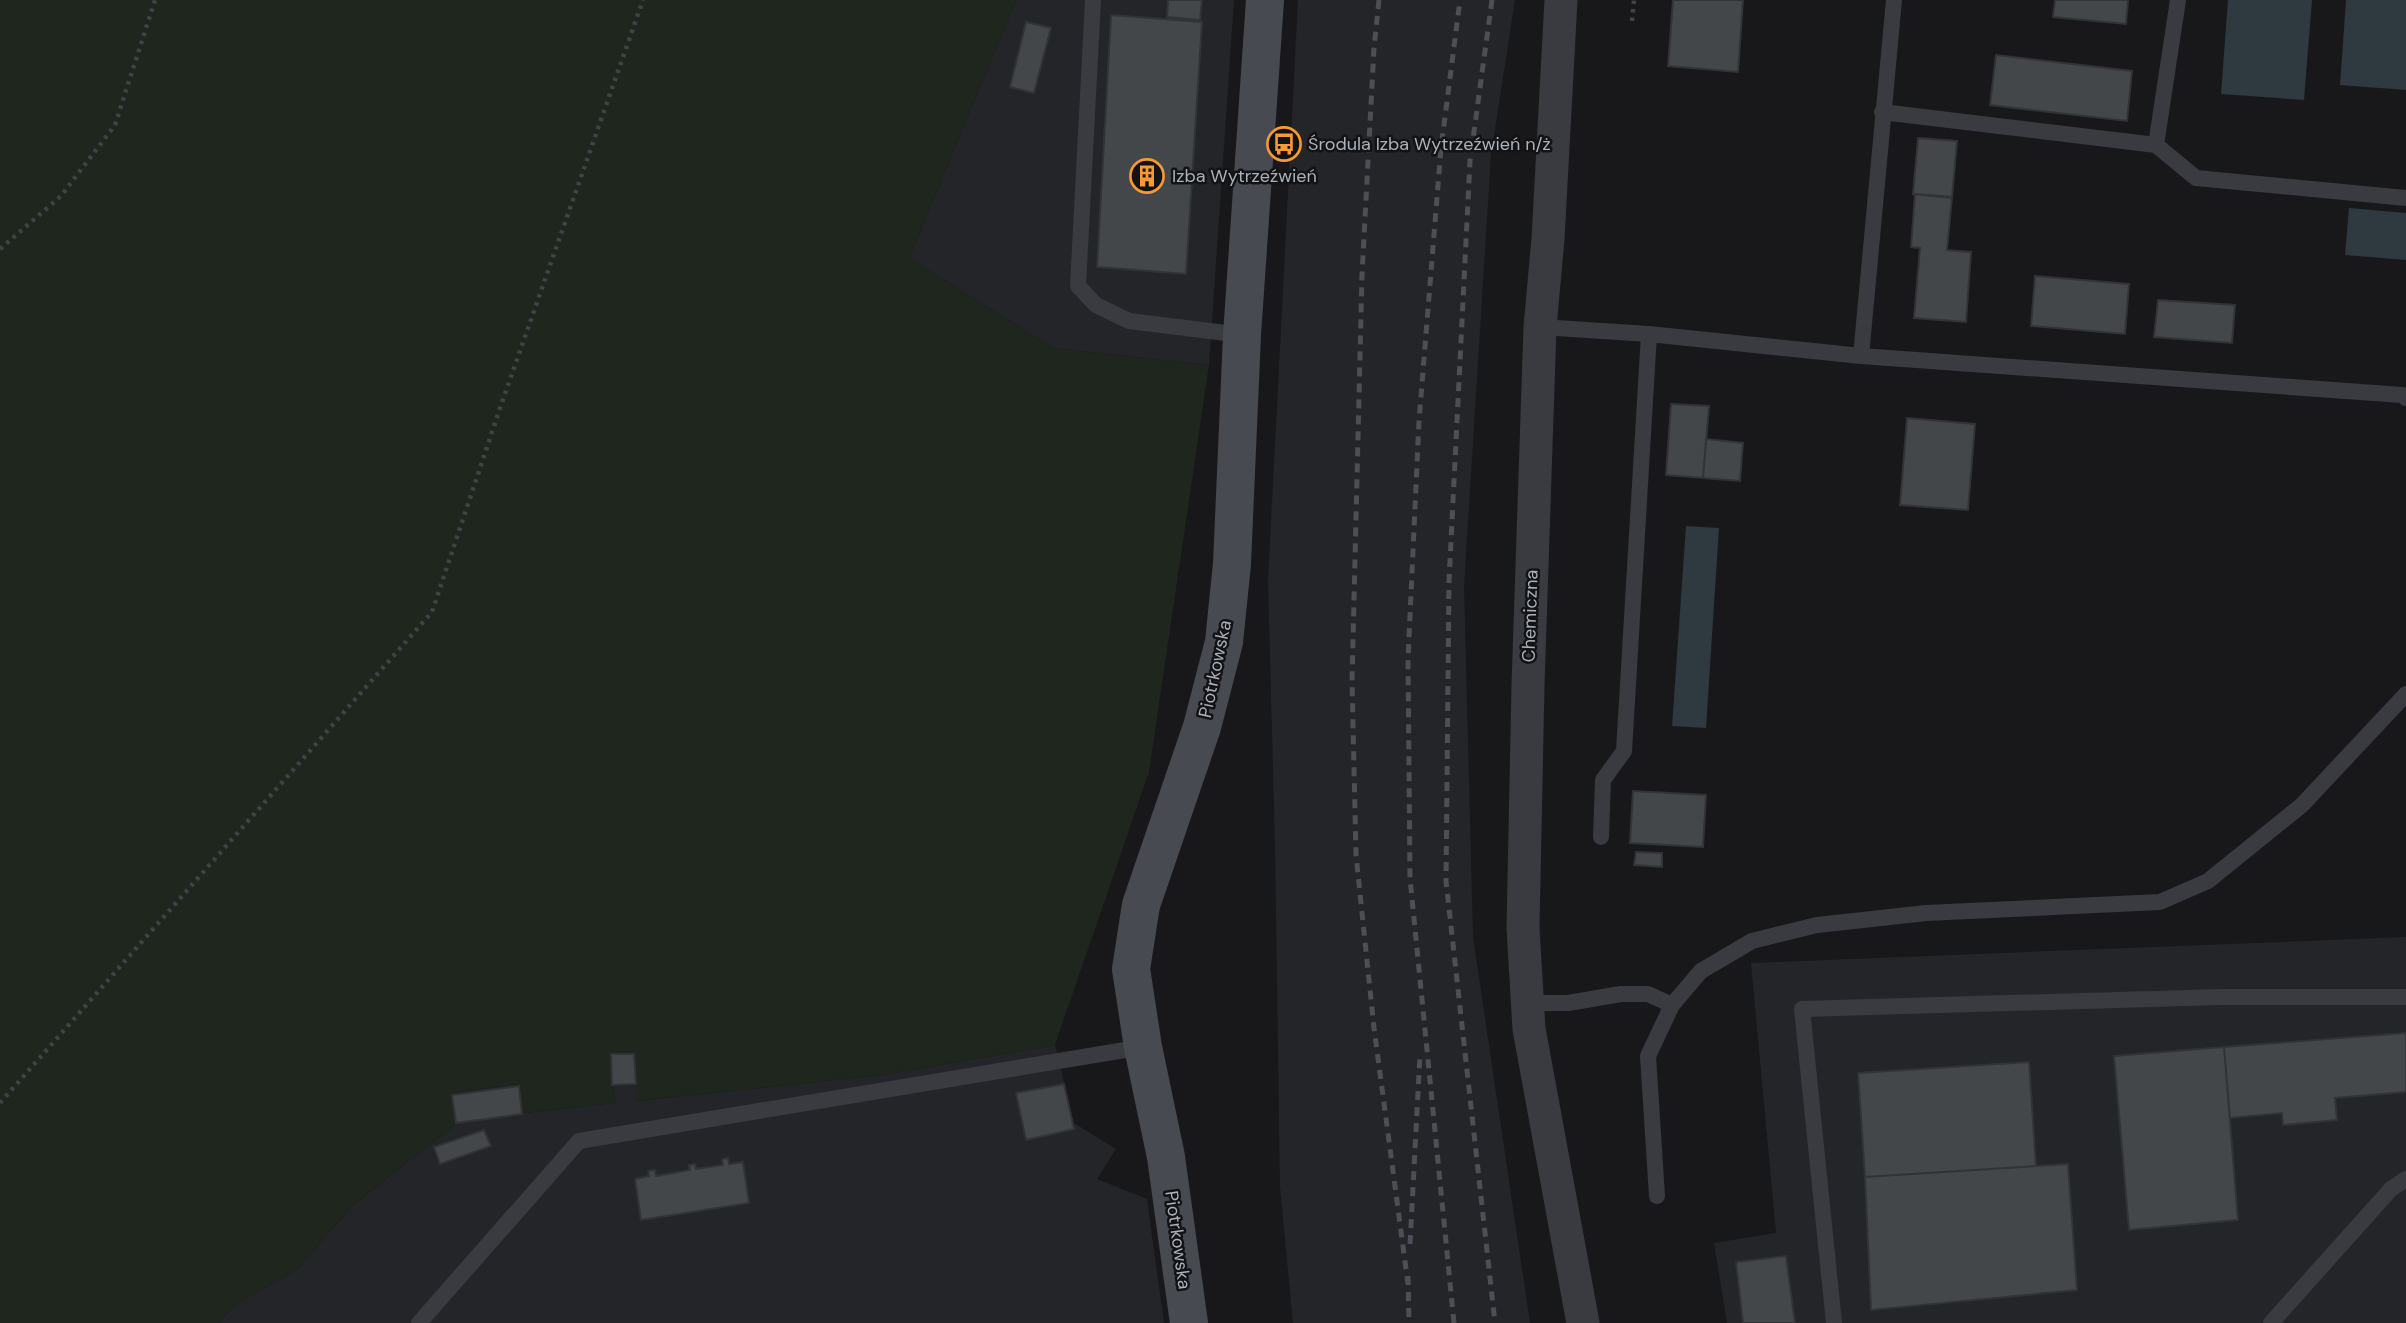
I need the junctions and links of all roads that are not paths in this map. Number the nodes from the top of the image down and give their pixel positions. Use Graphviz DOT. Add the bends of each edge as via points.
graph roads {
  1 [pos="1093,0"];
  2 [pos="1265,0"];
  3 [pos="1561,0"];
  4 [pos="1894,0"];
  5 [pos="2178,0"];
  6 [pos="1882,112"];
  7 [pos="2157,145"];
  8 [pos="2406,198"];
  9 [pos="1540,327"];
  10 [pos="1649,334"];
  11 [pos="1242,335"];
  12 [pos="1861,356"];
  13 [pos="2406,398"];
  14 [pos="2406,694"];
  15 [pos="1601,837"];
  16 [pos="2406,997"];
  17 [pos="1527,1003"];
  18 [pos="1672,1005"];
  19 [pos="1143,1047"];
  20 [pos="2406,1179"];
  21 [pos="1657,1196"];
  22 [pos="419,1323"];
  23 [pos="1189,1323"];
  24 [pos="1583,1323"];
  25 [pos="1834,1323"];
  26 [pos="2272,1323"];
  1 -- 11 [label="lane" via="1078,286 1096,305 1129,321"];
  2 -- 11 [label="street, Piotrkowska"];
  3 -- 9 [label="street, Chemiczna"];
  4 -- 6 [label="lane"];
  5 -- 7 [label="lane"];
  6 -- 7 [label="lane"];
  6 -- 12 [label="lane"];
  7 -- 8 [label="lane" via="2196,178"];
  9 -- 10 [label="lane"];
  9 -- 17 [label="street, Chemiczna" via="1523,914"];
  10 -- 12 [label="lane"];
  10 -- 15 [label="lane" via="1624,751 1603,780"];
  11 -- 19 [label="street, Piotrkowska" via="1224,642 1202,727 1141,905 1131,969"];
  12 -- 13 [label="lane"];
  14 -- 18 [label="lane" via="2302,805 2208,881 2160,902 1926,913 1817,925 1752,941 1701,971"];
  16 -- 25 [label="lane" via="2221,997 1802,1009"];
  17 -- 18 [label="lane" via="1648,994"];
  17 -- 24 [label="street, Chemiczna"];
  18 -- 21 [label="lane" via="1648,1056"];
  19 -- 22 [label="lane" via="579,1141"];
  19 -- 23 [label="street, Piotrkowska" via="1166,1157"];
  20 -- 26 [label="lane" via="2391,1189"];
}
